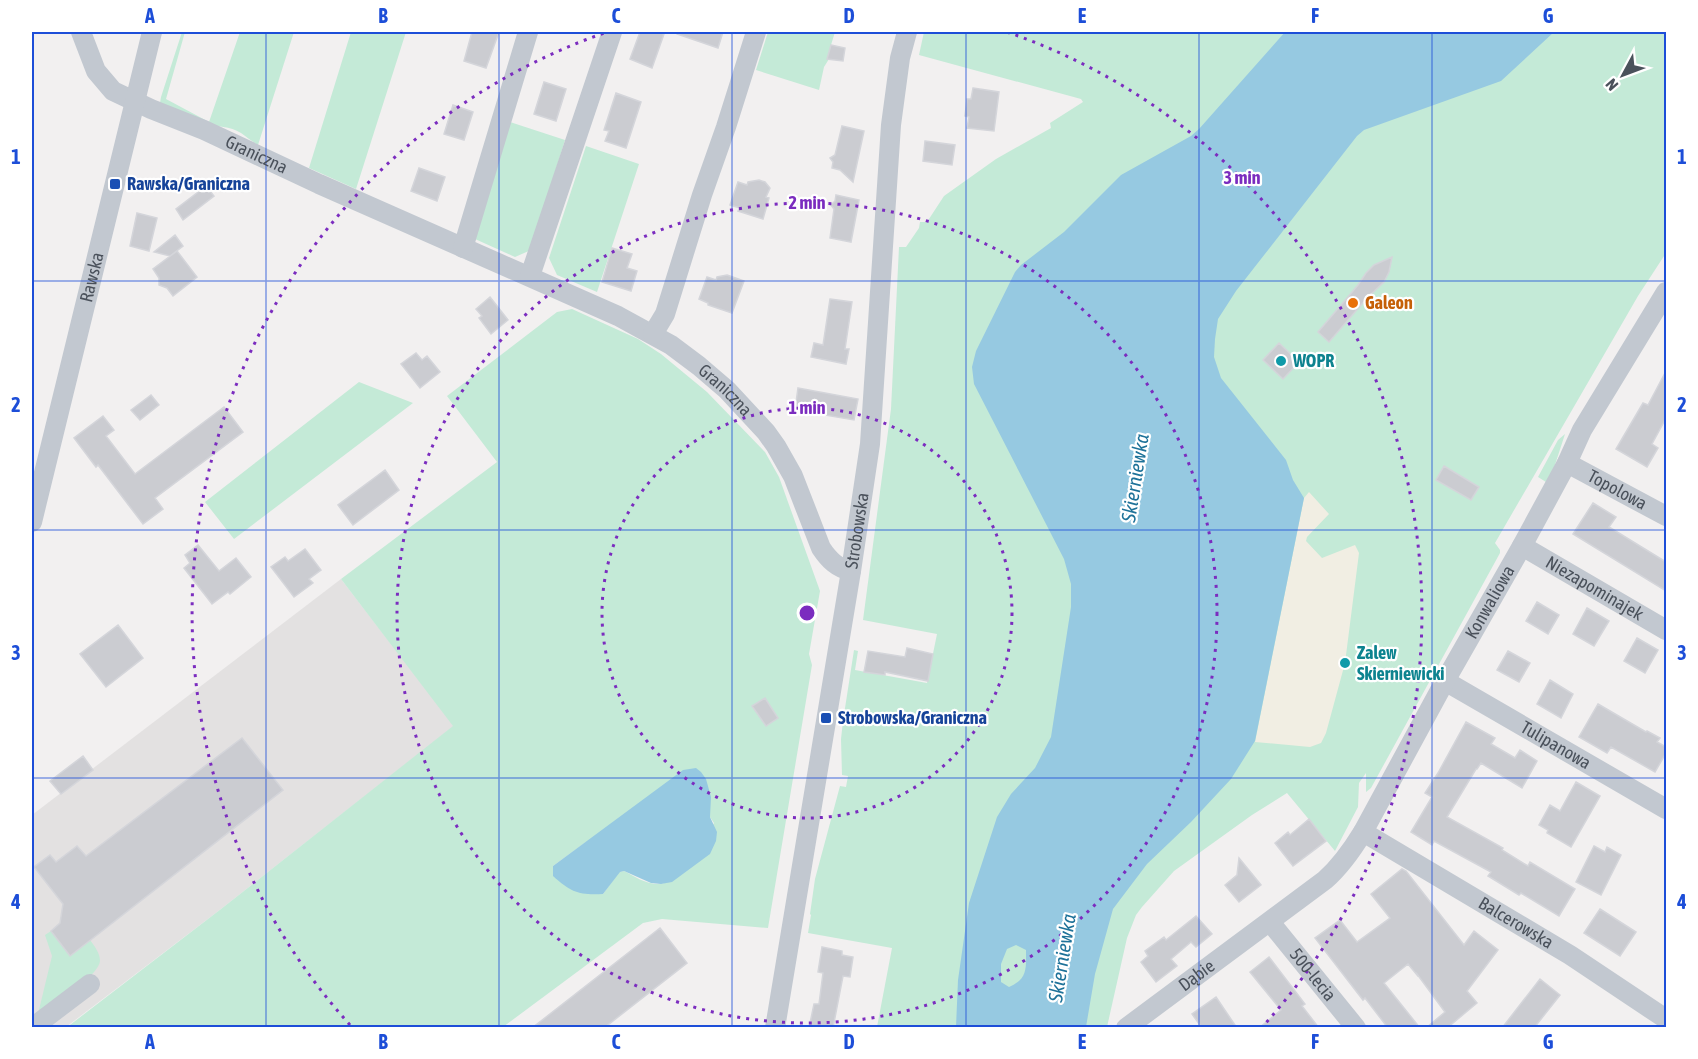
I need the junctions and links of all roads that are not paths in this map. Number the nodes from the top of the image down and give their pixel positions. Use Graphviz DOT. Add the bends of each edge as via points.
graph roads {
  1 [pos="81,32"];
  2 [pos="152,32"];
  3 [pos="528,32"];
  4 [pos="612,32"];
  5 [pos="756,32"];
  6 [pos="907,32"];
  7 [pos="135,102"];
  8 [pos="464,248"];
  9 [pos="530,276"];
  10 [pos="1666,292"];
  11 [pos="653,334"];
  12 [pos="1567,463"];
  13 [pos="1666,516"];
  14 [pos="32,522"];
  15 [pos="1522,546"];
  16 [pos="850,571"];
  17 [pos="1666,630"];
  18 [pos="1445,681"];
  19 [pos="1666,809"];
  20 [pos="1364,832"];
  21 [pos="1269,922"];
  22 [pos="90,984"];
  23 [pos="1666,1019"];
  24 [pos="32,1028"];
  25 [pos="775,1028"];
  26 [pos="1126,1028"];
  27 [pos="1356,1028"];
  1 -- 7 [label="street, Graniczna" via="96,71 113,91"];
  2 -- 7 [label="street, Rawska"];
  3 -- 8 [label="street"];
  4 -- 9 [label="street"];
  5 -- 11 [label="street" via="665,314"];
  6 -- 16 [label="street, Strobowska" via="891,125 870,444"];
  7 -- 8 [label="street, Graniczna"];
  7 -- 14 [label="street, Rawska"];
  8 -- 9 [label="street, Graniczna"];
  9 -- 11 [label="street, Graniczna"];
  10 -- 12 [label="street, Konwaliowa" via="1582,430"];
  11 -- 16 [label="street, Graniczna" via="699,366 755,418 793,476 821,548 835,564"];
  12 -- 13 [label="street, Topolowa"];
  12 -- 15 [label="street, Konwaliowa"];
  15 -- 17 [label="street, Niezapominajek"];
  15 -- 18 [label="street, Konwaliowa"];
  16 -- 25 [label="street, Strobowska"];
  18 -- 19 [label="street, Tulipanowa"];
  18 -- 20 [label="street, Konwaliowa"];
  20 -- 21 [label="street, Konwaliowa" via="1338,870"];
  20 -- 23 [label="street, Balcerowska" via="1570,955"];
  21 -- 26 [label="street, Dąbie"];
  21 -- 27 [label="street, 500-lecia"];
  22 -- 24 [label="street"];
}
